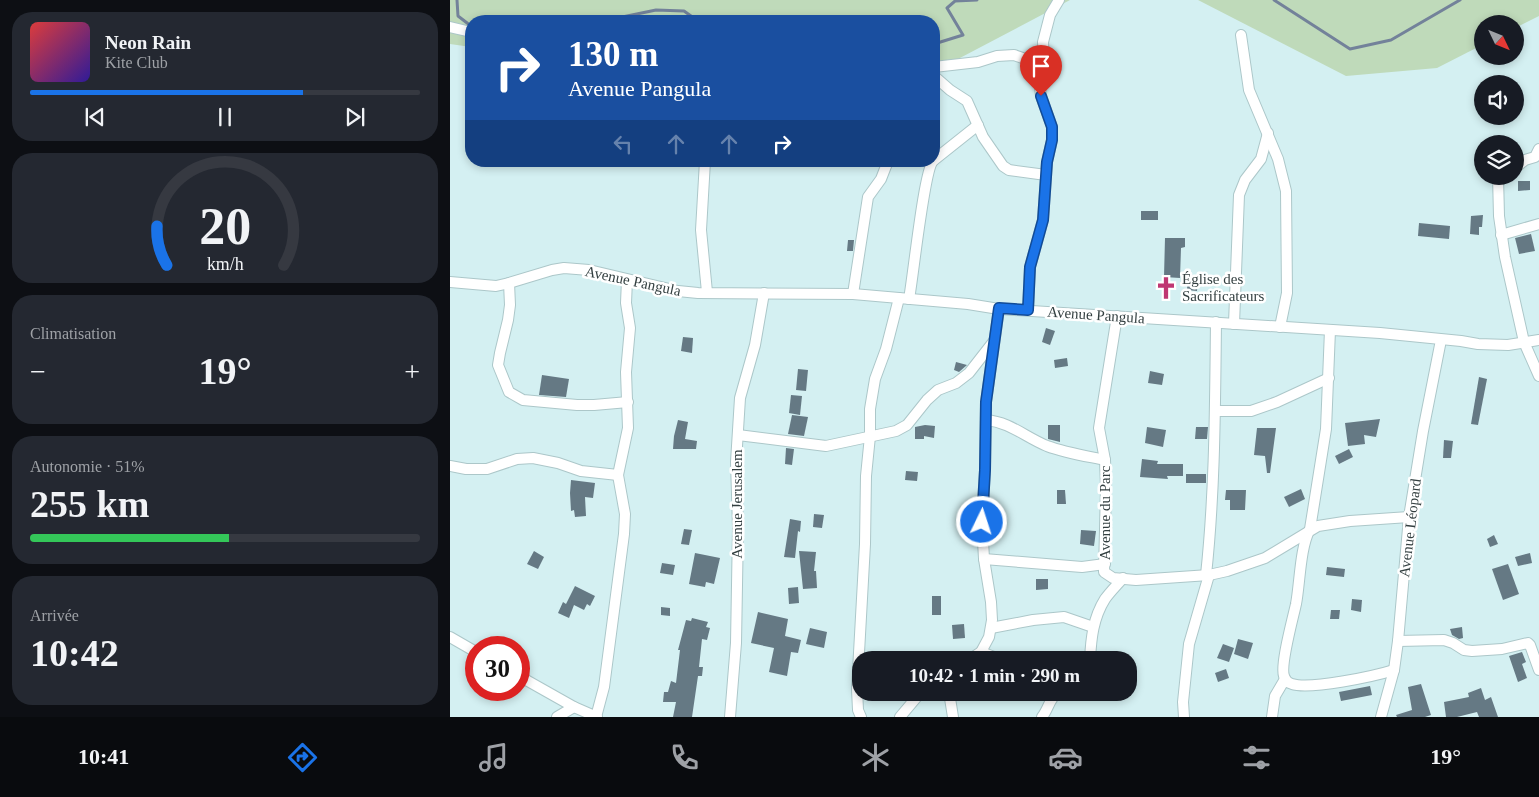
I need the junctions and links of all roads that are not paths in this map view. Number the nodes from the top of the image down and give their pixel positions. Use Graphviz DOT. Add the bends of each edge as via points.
graph roads {
  1 [pos="1059,0"];
  2 [pos="450,27"];
  3 [pos="465,31"];
  4 [pos="1241,35"];
  5 [pos="1044,59"];
  6 [pos="940,66"];
  7 [pos="940,81"];
  8 [pos="978,125"];
  9 [pos="1268,133"];
  10 [pos="1539,149"];
  11 [pos="940,155"];
  12 [pos="1524,161"];
  13 [pos="705,167"];
  14 [pos="886,167"];
  15 [pos="929,167"];
  16 [pos="1046,175"];
  17 [pos="1498,185"];
  18 [pos="1539,224"];
  19 [pos="1501,234"];
  20 [pos="627,280"];
  21 [pos="450,282"];
  22 [pos="509,284"];
  23 [pos="707,292"];
  24 [pos="764,293"];
  25 [pos="853,294"];
  26 [pos="898,298"];
  27 [pos="909,299"];
  28 [pos="999,308"];
  29 [pos="1028,310"];
  30 [pos="1117,316"];
  31 [pos="1216,322"];
  32 [pos="1234,324"];
  33 [pos="1280,328"];
  34 [pos="1330,330"];
  35 [pos="995,340"];
  36 [pos="1441,340"];
  37 [pos="1539,340"];
  38 [pos="1524,342"];
  39 [pos="1539,376"];
  40 [pos="1329,378"];
  41 [pos="628,402"];
  42 [pos="1215,411"];
  43 [pos="986,420"];
  44 [pos="738,436"];
  45 [pos="870,436"];
  46 [pos="1105,460"];
  47 [pos="450,466"];
  48 [pos="618,476"];
  49 [pos="1409,517"];
  50 [pos="1310,529"];
  51 [pos="984,559"];
  52 [pos="1105,564"];
  53 [pos="1208,575"];
  54 [pos="1123,578"];
  55 [pos="1093,626"];
  56 [pos="991,628"];
  57 [pos="450,637"];
  58 [pos="1398,641"];
  59 [pos="465,646"];
  60 [pos="982,651"];
  61 [pos="1091,651"];
  62 [pos="1394,670"];
  63 [pos="1539,670"];
  64 [pos="1286,679"];
  65 [pos="530,682"];
  66 [pos="913,701"];
  67 [pos="950,701"];
  68 [pos="1049,701"];
  69 [pos="574,707"];
  70 [pos="557,717"];
  71 [pos="596,717"];
  72 [pos="730,717"];
  73 [pos="861,717"];
  74 [pos="900,717"];
  75 [pos="953,717"];
  76 [pos="1042,717"];
  77 [pos="1184,717"];
  78 [pos="1272,717"];
  79 [pos="1381,717"];
  1 -- 5 [label="street" via="1046,28"];
  2 -- 3 [label="street"];
  4 -- 9 [label="street" via="1248,90"];
  5 -- 6 [label="street" via="997,56 978,62"];
  5 -- 16 [label="street" via="1040,87 1052,127"];
  7 -- 8 [label="street" via="966,100"];
  8 -- 11 [label="street"];
  8 -- 16 [label="street" via="996,157 1009,170"];
  9 -- 32 [label="street" via="1260,159 1239,195"];
  9 -- 33 [label="street" via="1286,191 1287,293"];
  10 -- 12 [label="street" via="1535,157"];
  13 -- 23 [label="street" via="701,230"];
  14 -- 25 [label="street" via="881,180 868,197"];
  15 -- 27 [label="street"];
  16 -- 29 [label="street" via="1043,220 1030,267"];
  17 -- 19 [label="street"];
  18 -- 19 [label="street"];
  19 -- 38 [label="street"];
  20 -- 22 [label="street, Avenue Pangula" via="589,270 564,268"];
  20 -- 23 [label="street, Avenue Pangula" via="678,291"];
  20 -- 41 [label="street" via="630,328 626,372"];
  21 -- 22 [label="street"];
  22 -- 41 [label="street" via="508,320 498,365 509,392 523,400 577,405"];
  23 -- 24 [label="street, Avenue Pangula"];
  24 -- 25 [label="street, Avenue Pangula"];
  24 -- 44 [label="street, Avenue Jerusalem" via="755,345 740,398"];
  25 -- 26 [label="street, Avenue Pangula"];
  26 -- 27 [label="street, Avenue Pangula"];
  26 -- 45 [label="street" via="886,349 874,379"];
  27 -- 28 [label="street, Avenue Pangula"];
  28 -- 29 [label="street, Avenue Pangula"];
  28 -- 35 [label="street"];
  29 -- 30 [label="street, Avenue Pangula"];
  30 -- 31 [label="street, Avenue Pangula"];
  30 -- 46 [label="street, Avenue du Parc" via="1099,428"];
  31 -- 32 [label="street, Avenue Pangula"];
  31 -- 42 [label="street"];
  32 -- 33 [label="street, Avenue Pangula"];
  33 -- 34 [label="street, Avenue Pangula"];
  34 -- 36 [label="street, Avenue Pangula"];
  34 -- 40 [label="street"];
  35 -- 43 [label="street"];
  35 -- 45 [label="street" via="968,373 956,383 938,390 908,425"];
  36 -- 38 [label="street, Avenue Pangula" via="1488,345"];
  36 -- 49 [label="street, Avenue Léopard"];
  37 -- 38 [label="street, Avenue Pangula"];
  38 -- 39 [label="street"];
  40 -- 42 [label="street" via="1250,411"];
  40 -- 50 [label="street" via="1326,429"];
  41 -- 48 [label="street" via="627,434"];
  42 -- 53 [label="street"];
  43 -- 46 [label="street" via="1006,424 1049,446"];
  43 -- 51 [label="street" via="982,522"];
  44 -- 45 [label="street" via="826,446"];
  44 -- 72 [label="street, Avenue Jerusalem" via="736,643"];
  45 -- 73 [label="street" via="857,689"];
  46 -- 52 [label="street, Avenue du Parc"];
  47 -- 48 [label="street" via="466,470 487,469 517,459 533,458 581,471"];
  48 -- 71 [label="street" via="624,503 624,534 604,687"];
  49 -- 50 [label="street, Avenue du Parc" via="1337,522"];
  49 -- 58 [label="street, Avenue Léopard"];
  50 -- 53 [label="street, Avenue du Parc" via="1265,558"];
  50 -- 64 [label="street" via="1304,542 1300,588 1283,671"];
  51 -- 52 [label="street" via="1082,567"];
  51 -- 56 [label="street" via="992,602"];
  52 -- 54 [label="street, Avenue du Parc" via="1104,572 1108,576"];
  53 -- 54 [label="street, Avenue du Parc"];
  53 -- 77 [label="street" via="1189,644"];
  54 -- 55 [label="street" via="1103,602"];
  55 -- 56 [label="street" via="1064,618"];
  55 -- 61 [label="street"];
  56 -- 60 [label="street"];
  57 -- 59 [label="street"];
  58 -- 62 [label="street, Avenue Léopard"];
  58 -- 63 [label="street" via="1444,640 1472,651 1528,643"];
  62 -- 64 [label="street" via="1308,686 1292,684"];
  62 -- 79 [label="street, Avenue Léopard"];
  64 -- 78 [label="street" via="1275,696"];
  65 -- 69 [label="street"];
  66 -- 74 [label="street"];
  67 -- 75 [label="street"];
  68 -- 76 [label="street"];
  69 -- 70 [label="street"];
  69 -- 71 [label="street"];
}
